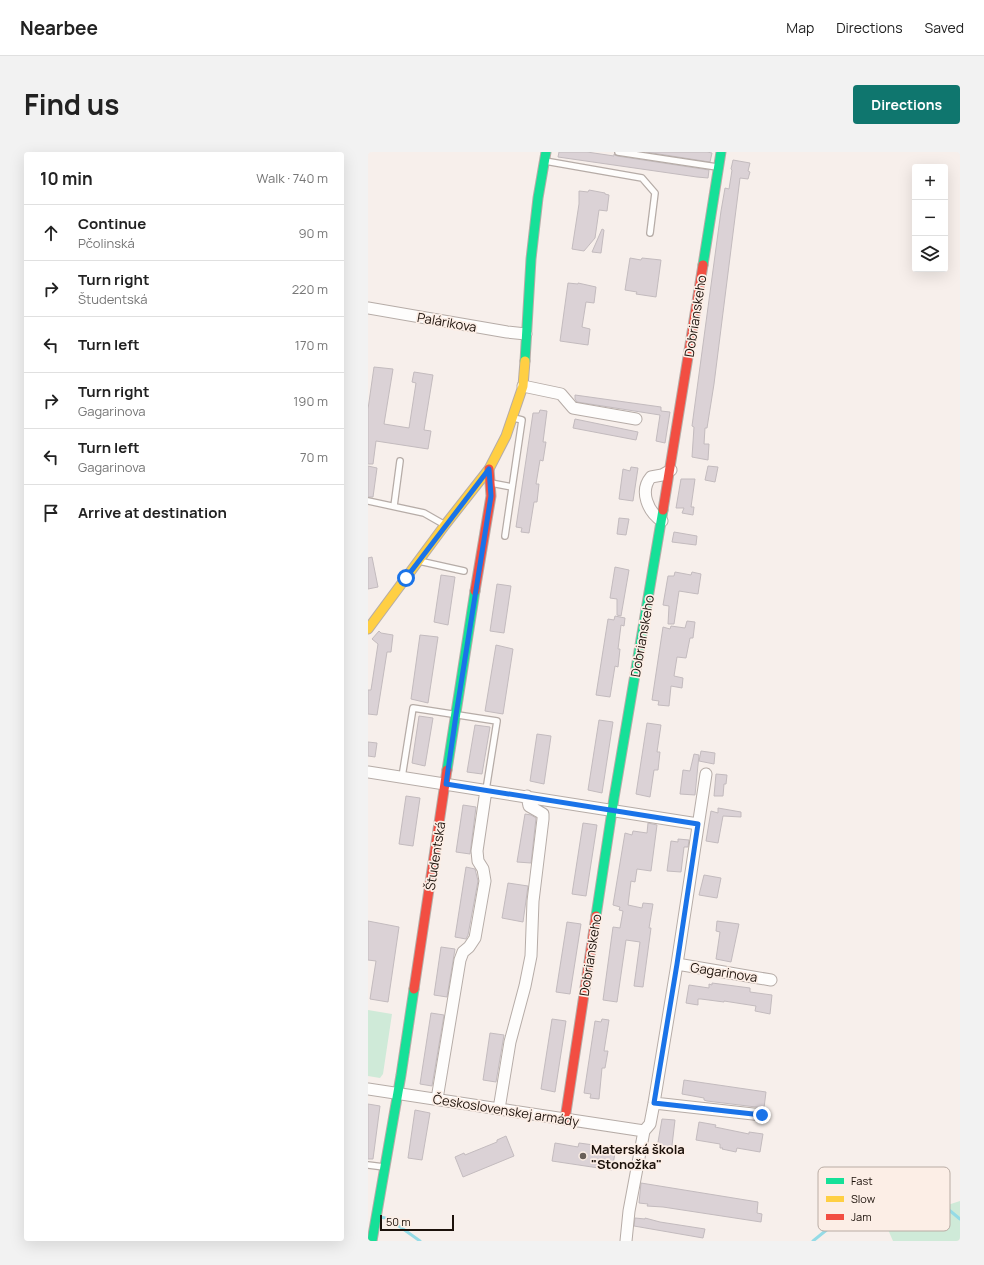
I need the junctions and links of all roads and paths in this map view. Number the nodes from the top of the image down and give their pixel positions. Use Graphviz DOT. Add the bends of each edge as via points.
graph roads {
  1 [pos="618,152"];
  2 [pos="721,152"];
  3 [pos="545,156"];
  4 [pos="719,167"];
  5 [pos="650,232"];
  6 [pos="368,308"];
  7 [pos="526,334"];
  8 [pos="523,386"];
  9 [pos="513,417"];
  10 [pos="636,419"];
  11 [pos="400,461"];
  12 [pos="489,469"];
  13 [pos="671,470"];
  14 [pos="490,483"];
  15 [pos="512,487"];
  16 [pos="368,501"];
  17 [pos="394,506"];
  18 [pos="662,521"];
  19 [pos="445,526"];
  20 [pos="505,536"];
  21 [pos="418,561"];
  22 [pos="464,571"];
  23 [pos="368,629"];
  24 [pos="456,714"];
  25 [pos="368,772"];
  26 [pos="706,774"];
  27 [pos="402,777"];
  28 [pos="446,784"];
  29 [pos="486,790"];
  30 [pos="527,796"];
  31 [pos="612,810"];
  32 [pos="698,824"];
  33 [pos="677,964"];
  34 [pos="771,980"];
  35 [pos="368,1088"];
  36 [pos="398,1093"];
  37 [pos="437,1099"];
  38 [pos="654,1103"];
  39 [pos="499,1109"];
  40 [pos="762,1115"];
  41 [pos="565,1119"];
  42 [pos="644,1131"];
  43 [pos="368,1164"];
  44 [pos="384,1167"];
  45 [pos="372,1241"];
  46 [pos="626,1241"];
  1 -- 4 [label="lane"];
  2 -- 4 [label="street, Dobrianskeho"];
  3 -- 5 [label="lane" via="642,178 655,193"];
  3 -- 7 [label="street" via="532,251"];
  4 -- 13 [label="street, Dobrianskeho"];
  6 -- 7 [label="street, Palárikova"];
  7 -- 8 [label="street"];
  8 -- 9 [label="street"];
  8 -- 10 [label="street" via="561,394 573,408"];
  9 -- 12 [label="street"];
  9 -- 15 [label="lane" via="522,420"];
  11 -- 17 [label="lane"];
  12 -- 14 [label="street, Študentská"];
  12 -- 19 [label="street"];
  13 -- 18 [label="street, Dobrianskeho"];
  13 -- 18 [label="street" via="651,477 646,483 646,499 654,516"];
  14 -- 15 [label="lane"];
  14 -- 24 [label="street, Študentská" via="491,496"];
  15 -- 20 [label="lane"];
  16 -- 17 [label="lane"];
  17 -- 19 [label="lane" via="424,512"];
  18 -- 31 [label="street, Dobrianskeho"];
  19 -- 21 [label="street"];
  21 -- 22 [label="lane"];
  21 -- 23 [label="street"];
  24 -- 27 [label="lane" via="413,708"];
  24 -- 28 [label="street, Študentská"];
  24 -- 29 [label="lane" via="497,721"];
  25 -- 27 [label="street"];
  26 -- 32 [label="street, Gagarinova"];
  27 -- 28 [label="street"];
  28 -- 29 [label="street"];
  28 -- 36 [label="street, Študentská"];
  29 -- 30 [label="street"];
  29 -- 37 [label="street" via="478,851 478,861 483,869 485,881 475,938 463,952 460,960"];
  30 -- 31 [label="street"];
  30 -- 39 [label="street" via="529,806 543,814 533,901 531,956 510,1042"];
  31 -- 32 [label="street"];
  31 -- 41 [label="street, Dobrianskeho"];
  32 -- 33 [label="street, Gagarinova"];
  33 -- 34 [label="street, Gagarinova"];
  33 -- 38 [label="street, Gagarinova"];
  35 -- 36 [label="street, Československej armády"];
  36 -- 37 [label="street, Československej armády"];
  36 -- 44 [label="street, Študentská"];
  37 -- 39 [label="street, Československej armády"];
  38 -- 40 [label="street"];
  38 -- 42 [label="street, Gagarinova" via="650,1124"];
  39 -- 41 [label="street, Československej armády"];
  41 -- 42 [label="street, Československej armády"];
  42 -- 46 [label="street, Gagarinova"];
  43 -- 44 [label="lane"];
  44 -- 45 [label="street, Študentská"];
}
